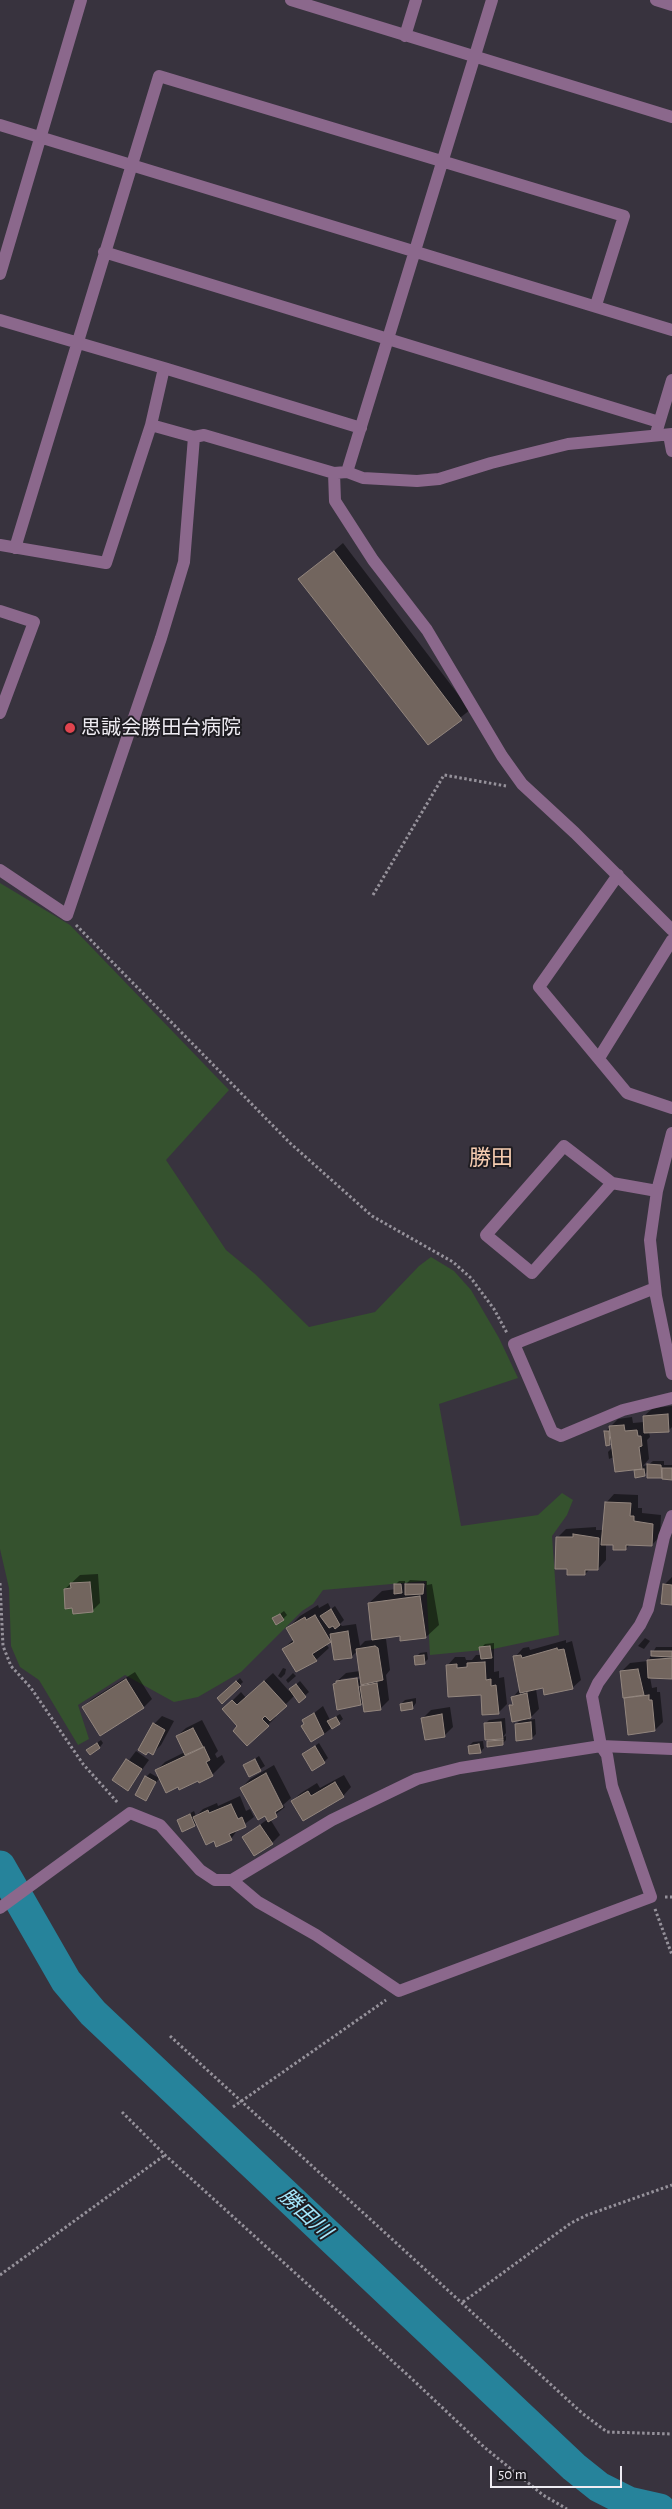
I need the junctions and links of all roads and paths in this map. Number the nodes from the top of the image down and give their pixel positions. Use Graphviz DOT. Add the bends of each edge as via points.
graph roads {
  1 [pos="81,0"];
  2 [pos="291,0"];
  3 [pos="416,0"];
  4 [pos="492,0"];
  5 [pos="656,0"];
  6 [pos="307,2"];
  7 [pos="672,5"];
  8 [pos="405,36"];
  9 [pos="475,57"];
  10 [pos="672,117"];
  11 [pos="0,125"];
  12 [pos="39,137"];
  13 [pos="441,160"];
  14 [pos="130,165"];
  15 [pos="415,251"];
  16 [pos="104,252"];
  17 [pos="0,274"];
  18 [pos="596,305"];
  19 [pos="0,320"];
  20 [pos="672,330"];
  21 [pos="387,340"];
  22 [pos="77,342"];
  23 [pos="164,368"];
  24 [pos="672,380"];
  25 [pos="152,424"];
  26 [pos="362,428"];
  27 [pos="664,432"];
  28 [pos="194,437"];
  29 [pos="672,451"];
  30 [pos="341,472"];
  31 [pos="0,545"];
  32 [pos="15,548"];
  33 [pos="0,611"];
  34 [pos="0,713"];
  35 [pos="529,791"];
  36 [pos="0,870"];
  37 [pos="618,875"];
  38 [pos="373,895"];
  39 [pos="67,916"];
  40 [pos="672,930"];
  41 [pos="672,940"];
  42 [pos="598,1058"];
  43 [pos="672,1108"];
  44 [pos="672,1133"];
  45 [pos="612,1183"];
  46 [pos="657,1191"];
  47 [pos="655,1288"];
  48 [pos="514,1344"];
  49 [pos="672,1374"];
  50 [pos="672,1398"];
  51 [pos="672,1516"];
  52 [pos="0,1583"];
  53 [pos="601,1746"];
  54 [pos="672,1749"];
  55 [pos="130,1813"];
  56 [pos="232,1880"];
  57 [pos="651,1898"];
  58 [pos="0,1908"];
  59 [pos="672,1955"];
  60 [pos="399,1991"];
  61 [pos="170,2036"];
  62 [pos="242,2100"];
  63 [pos="233,2106"];
  64 [pos="122,2112"];
  65 [pos="165,2155"];
  66 [pos="672,2185"];
  67 [pos="0,2275"];
  68 [pos="463,2302"];
  69 [pos="672,2434"];
  70 [pos="567,2509"];
  1 -- 12 [label="street"];
  2 -- 6 [label="street"];
  3 -- 8 [label="street"];
  4 -- 9 [label="street"];
  5 -- 7 [label="street"];
  6 -- 8 [label="street"];
  8 -- 9 [label="street"];
  9 -- 10 [label="street"];
  9 -- 13 [label="street"];
  11 -- 12 [label="street"];
  12 -- 14 [label="street"];
  12 -- 17 [label="street"];
  13 -- 14 [label="street" via="159,76"];
  13 -- 15 [label="street"];
  13 -- 18 [label="street" via="624,216"];
  14 -- 15 [label="street"];
  14 -- 16 [label="street"];
  15 -- 18 [label="street"];
  15 -- 21 [label="street"];
  16 -- 21 [label="street"];
  16 -- 22 [label="street"];
  18 -- 20 [label="street"];
  19 -- 22 [label="street"];
  21 -- 26 [label="street"];
  21 -- 27 [label="street"];
  22 -- 23 [label="street"];
  22 -- 32 [label="street"];
  23 -- 25 [label="street"];
  23 -- 26 [label="street"];
  24 -- 27 [label="street"];
  25 -- 28 [label="street"];
  25 -- 32 [label="street" via="106,563"];
  26 -- 30 [label="street"];
  27 -- 29 [label="street"];
  27 -- 30 [label="street" via="568,444 491,462 439,479 363,478"];
  28 -- 30 [label="street" via="204,435"];
  28 -- 39 [label="street" via="184,562"];
  30 -- 35 [label="street" via="335,501 373,560 427,630 502,756"];
  31 -- 32 [label="street"];
  33 -- 34 [label="street" via="34,622"];
  35 -- 37 [label="street"];
  35 -- 38 [label="path" via="444,775"];
  36 -- 39 [label="street"];
  37 -- 40 [label="street"];
  37 -- 42 [label="street" via="539,987"];
  39 -- 48 [label="path" via="290,1143 372,1216 453,1262 471,1278"];
  41 -- 42 [label="street"];
  42 -- 43 [label="street" via="627,1093"];
  44 -- 46 [label="street"];
  45 -- 45 [label="street" via="564,1146 486,1235 532,1273"];
  45 -- 46 [label="street"];
  46 -- 47 [label="street" via="650,1240"];
  47 -- 48 [label="street"];
  47 -- 49 [label="street"];
  48 -- 50 [label="street" via="552,1432 561,1436 623,1410"];
  51 -- 53 [label="street" via="648,1609 592,1696"];
  52 -- 55 [label="path" via="3,1646 11,1666 31,1688 83,1764 108,1794"];
  53 -- 54 [label="street"];
  53 -- 56 [label="street" via="460,1768 416,1779 332,1820"];
  53 -- 57 [label="street" via="607,1755 612,1786"];
  55 -- 56 [label="street" via="160,1825 200,1870 215,1880"];
  55 -- 58 [label="street"];
  56 -- 60 [label="street" via="258,1902 316,1934"];
  57 -- 59 [label="path"];
  57 -- 60 [label="street"];
  60 -- 62 [label="path"];
  61 -- 62 [label="path"];
  62 -- 63 [label="path"];
  62 -- 68 [label="path"];
  64 -- 65 [label="path"];
  65 -- 67 [label="path"];
  65 -- 70 [label="path" via="484,2447 543,2495"];
  66 -- 68 [label="path" via="571,2223"];
  68 -- 69 [label="path" via="582,2413 607,2432"];
}
